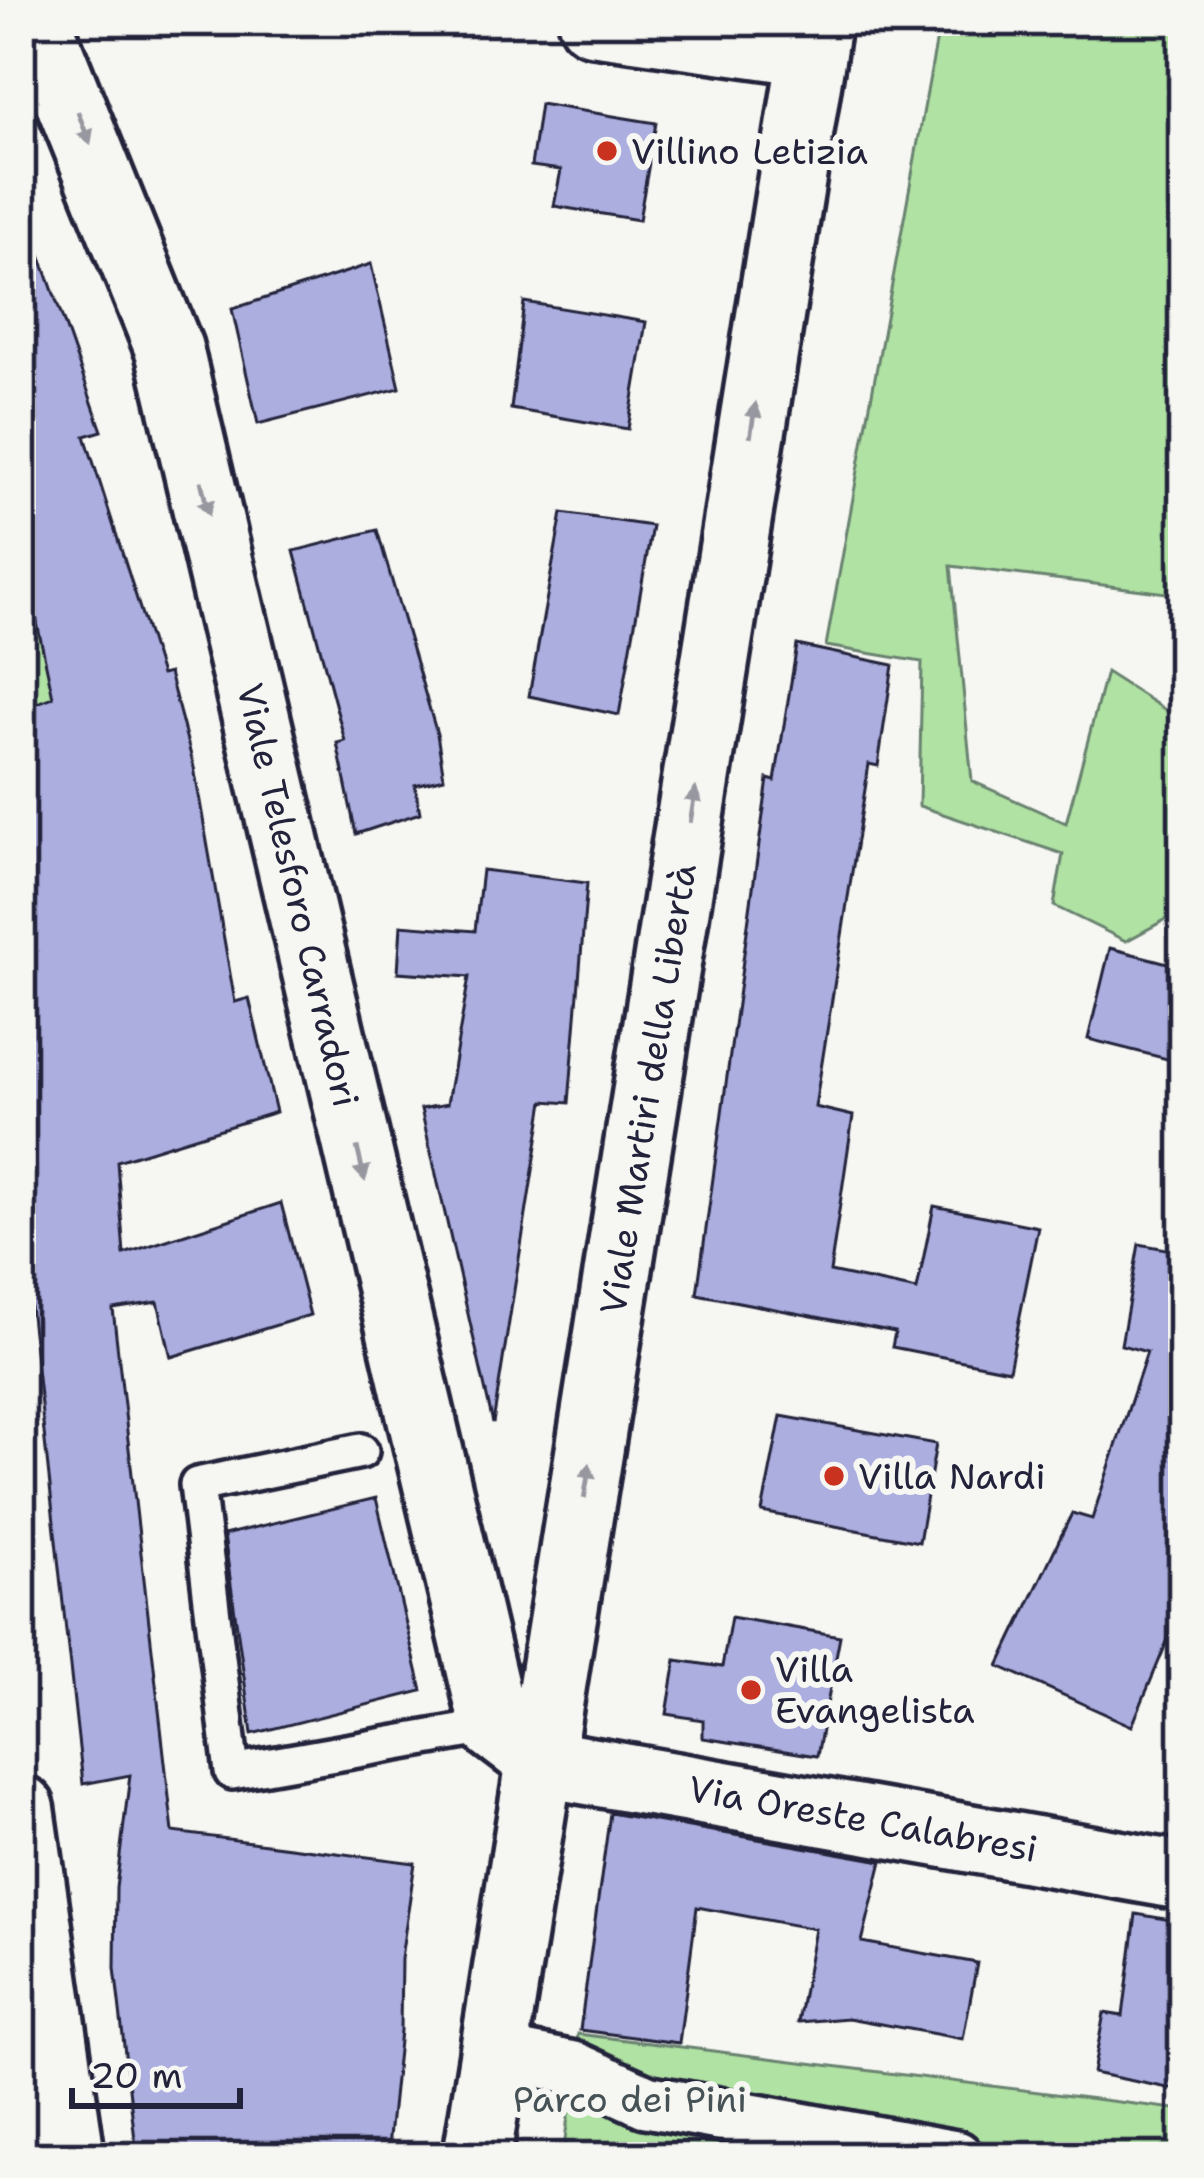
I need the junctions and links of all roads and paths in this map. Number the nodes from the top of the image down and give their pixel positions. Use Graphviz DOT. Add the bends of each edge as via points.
graph roads {
  1 [pos="37,21"];
  2 [pos="592,21"];
  3 [pos="814,36"];
  4 [pos="361,1451"];
  5 [pos="575,1553"];
  6 [pos="464,1580"];
  7 [pos="518,1744"];
  8 [pos="21,1809"];
  9 [pos="1183,1876"];
  10 [pos="494,2052"];
  11 [pos="70,2157"];
  12 [pos="477,2157"];
  13 [pos="956,2157"];
  1 -- 6 [label="main road, Viale Telesforo Carradori, one-way" via="170,349"];
  2 -- 3 [label="main road"];
  5 -- 3 [label="main road, Viale Martiri della Libertà, one-way"];
  4 -- 7 [label="lane" via="197,1485 232,1772"];
  5 -- 6 [label="main road" via="564,1580 529,1607 496,1606"];
  5 -- 7 [label="main road, Viale Martiri della Libertà"];
  6 -- 7 [label="main road, Viale Telesforo Carradori"];
  7 -- 9 [label="main road, Via Oreste Calabresi"];
  7 -- 10 [label="main road, Viale Martiri della Libertà"];
  8 -- 11 [label="main road"];
  10 -- 12 [label="main road, Viale Martiri della Libertà"];
  10 -- 13 [label="street" via="574,2068 646,2101"];
}
